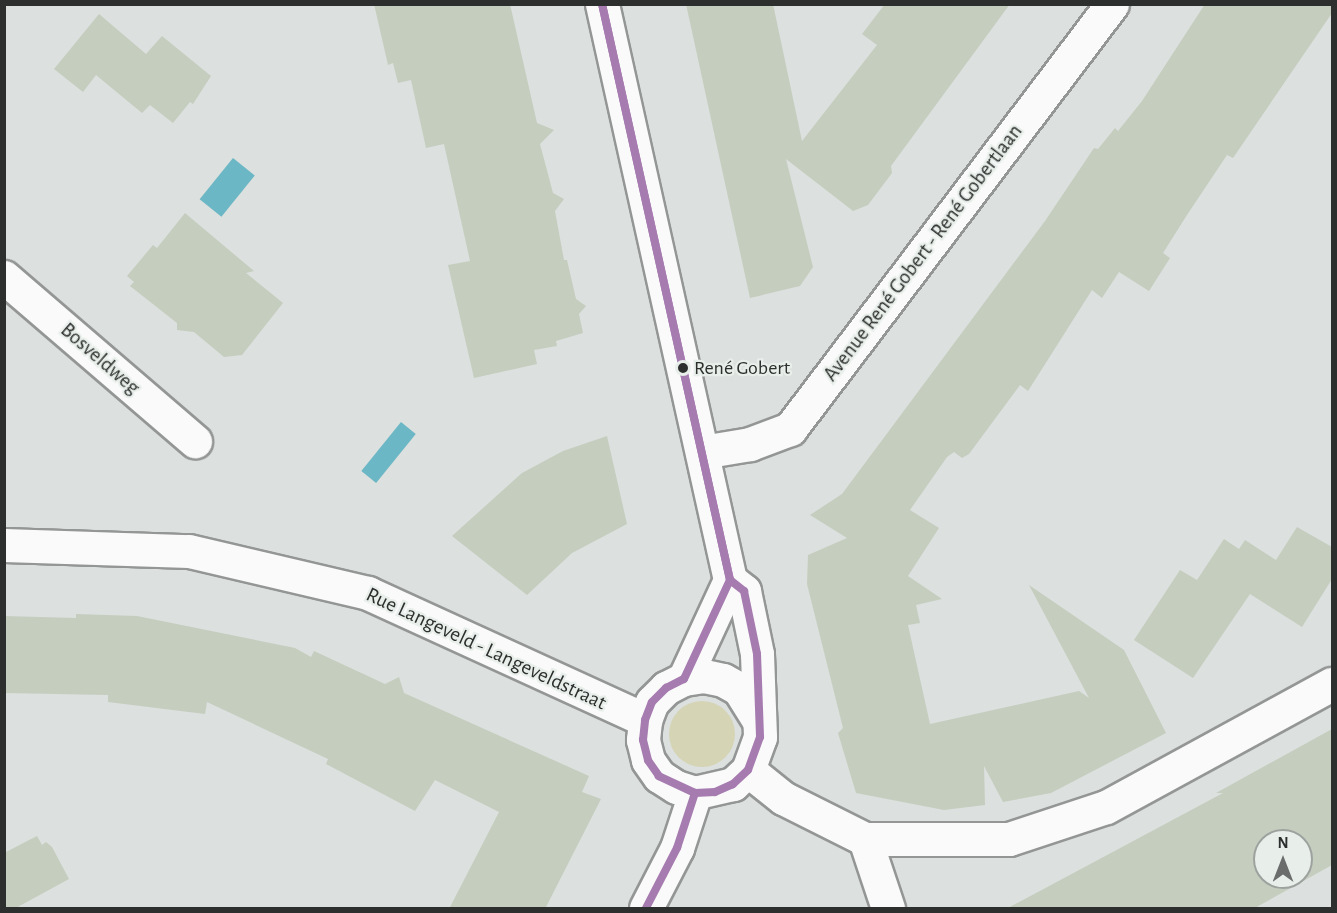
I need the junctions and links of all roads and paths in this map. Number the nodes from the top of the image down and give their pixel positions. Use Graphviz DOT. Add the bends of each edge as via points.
graph roads {
  1 [pos="602,4"];
  2 [pos="1112,4"];
  3 [pos="4,277"];
  4 [pos="195,441"];
  5 [pos="702,452"];
  6 [pos="4,545"];
  7 [pos="730,580"];
  8 [pos="684,679"];
  9 [pos="1332,684"];
  10 [pos="758,719"];
  11 [pos="645,720"];
  12 [pos="748,770"];
  13 [pos="695,793"];
  14 [pos="865,839"];
  15 [pos="646,909"];
  16 [pos="888,909"];
  1 -- 5 [label="street"];
  2 -- 5 [label="street, Avenue René Gobert - René Gobertlaan" via="790,429 750,444"];
  3 -- 4 [label="street, Bosveldweg"];
  5 -- 7 [label="street"];
  6 -- 11 [label="street, Rue Langeveld - Langeveldstraat" via="189,551 368,592"];
  7 -- 8 [label="street"];
  7 -- 10 [label="street" via="744,591 755,644"];
  8 -- 10 [label="street" via="704,676 723,680 739,689"];
  8 -- 11 [label="street" via="666,688 652,702"];
  9 -- 14 [label="street" via="1106,807 1009,839"];
  10 -- 12 [label="street" via="760,737"];
  11 -- 13 [label="street" via="643,740 648,760 659,776"];
  12 -- 13 [label="street" via="734,784 715,792"];
  12 -- 14 [label="street" via="783,798"];
  13 -- 15 [label="street" via="677,848"];
  14 -- 16 [label="street"];
}
